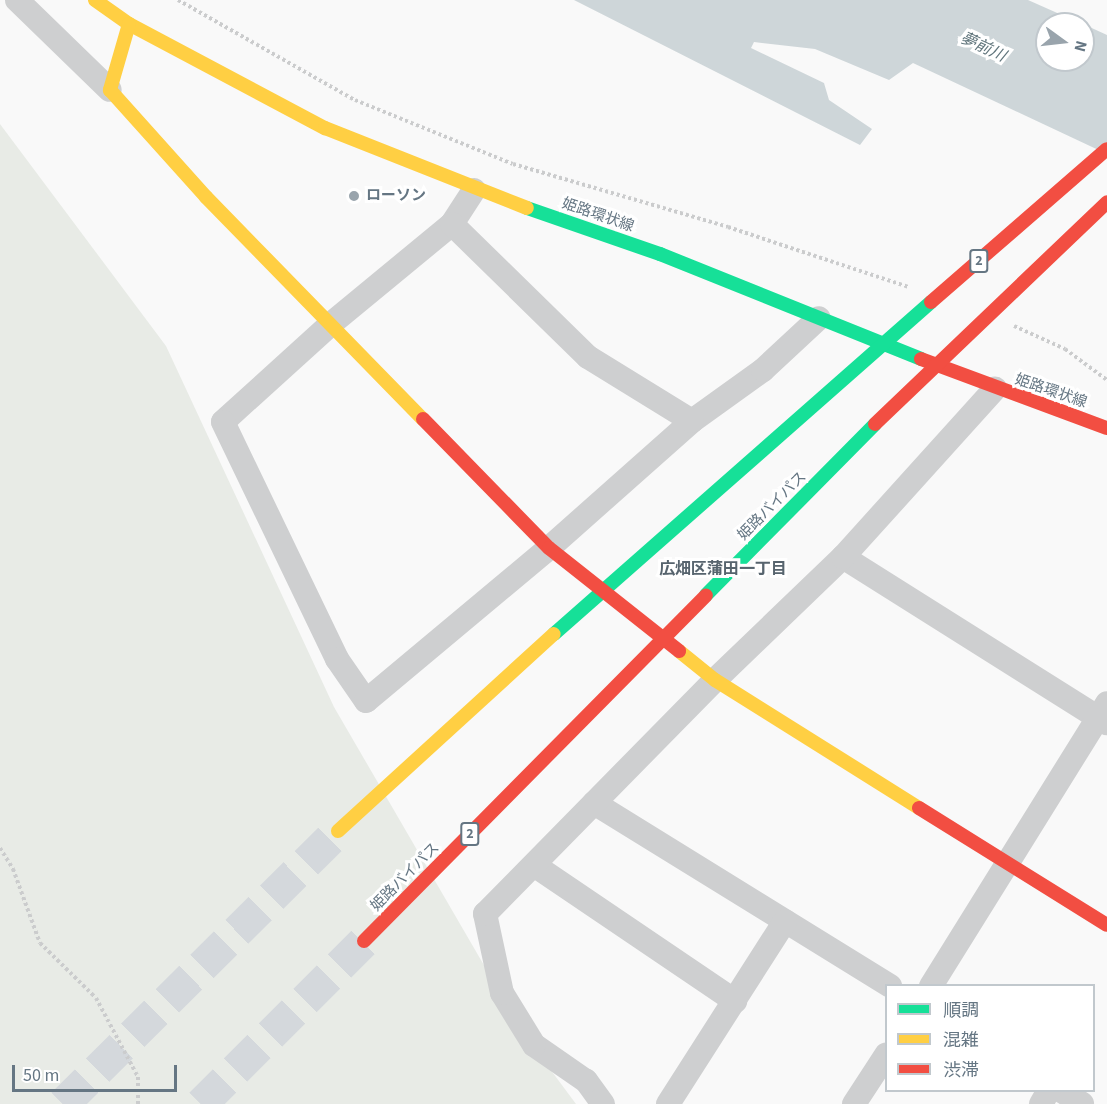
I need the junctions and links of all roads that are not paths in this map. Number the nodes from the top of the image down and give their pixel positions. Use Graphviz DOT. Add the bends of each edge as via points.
graph roads {
  1 [pos="17,0"];
  2 [pos="95,0"];
  3 [pos="129,24"];
  4 [pos="110,90"];
  5 [pos="1107,149"];
  6 [pos="474,190"];
  7 [pos="1107,202"];
  8 [pos="452,224"];
  9 [pos="819,318"];
  10 [pos="332,323"];
  11 [pos="995,389"];
  12 [pos="692,421"];
  13 [pos="1107,428"];
  14 [pos="549,548"];
  15 [pos="843,557"];
  16 [pos="715,680"];
  17 [pos="1104,715"];
  18 [pos="594,803"];
  19 [pos="338,831"];
  20 [pos="1007,862"];
  21 [pos="534,865"];
  22 [pos="785,921"];
  23 [pos="1107,925"];
  24 [pos="364,941"];
  25 [pos="887,984"];
  26 [pos="932,984"];
  27 [pos="735,1000"];
  28 [pos="885,1056"];
  29 [pos="1063,1092"];
  30 [pos="603,1104"];
  31 [pos="668,1104"];
  32 [pos="855,1104"];
  33 [pos="1082,1104"];
  1 -- 4 [label="street"];
  2 -- 3 [label="main road, 姫路環状線"];
  3 -- 4 [label="main road"];
  3 -- 6 [label="main road, 姫路環状線" via="325,128"];
  4 -- 10 [label="main road" via="206,197"];
  5 -- 19 [label="main road, 2" via="627,567"];
  6 -- 8 [label="street"];
  6 -- 9 [label="main road, 姫路環状線" via="660,254"];
  7 -- 24 [label="main road, 姫路バイパス / 2" via="904,395"];
  8 -- 10 [label="street"];
  8 -- 12 [label="street" via="588,357"];
  9 -- 11 [label="main road, 姫路環状線"];
  9 -- 12 [label="street" via="763,370"];
  10 -- 14 [label="main road"];
  10 -- 14 [label="street" via="223,422 337,659 366,701"];
  11 -- 13 [label="main road, 姫路環状線"];
  11 -- 15 [label="street"];
  12 -- 14 [label="street"];
  14 -- 16 [label="main road"];
  15 -- 16 [label="street"];
  15 -- 17 [label="street"];
  16 -- 18 [label="street"];
  16 -- 20 [label="main road"];
  17 -- 20 [label="street"];
  18 -- 21 [label="street"];
  18 -- 22 [label="street"];
  20 -- 23 [label="main road"];
  20 -- 26 [label="street"];
  21 -- 27 [label="street"];
  21 -- 30 [label="street" via="485,914 502,993 534,1045 586,1081"];
  22 -- 25 [label="street"];
  22 -- 27 [label="street"];
  27 -- 31 [label="street"];
  28 -- 32 [label="street"];
  29 -- 33 [label="street"];
}
